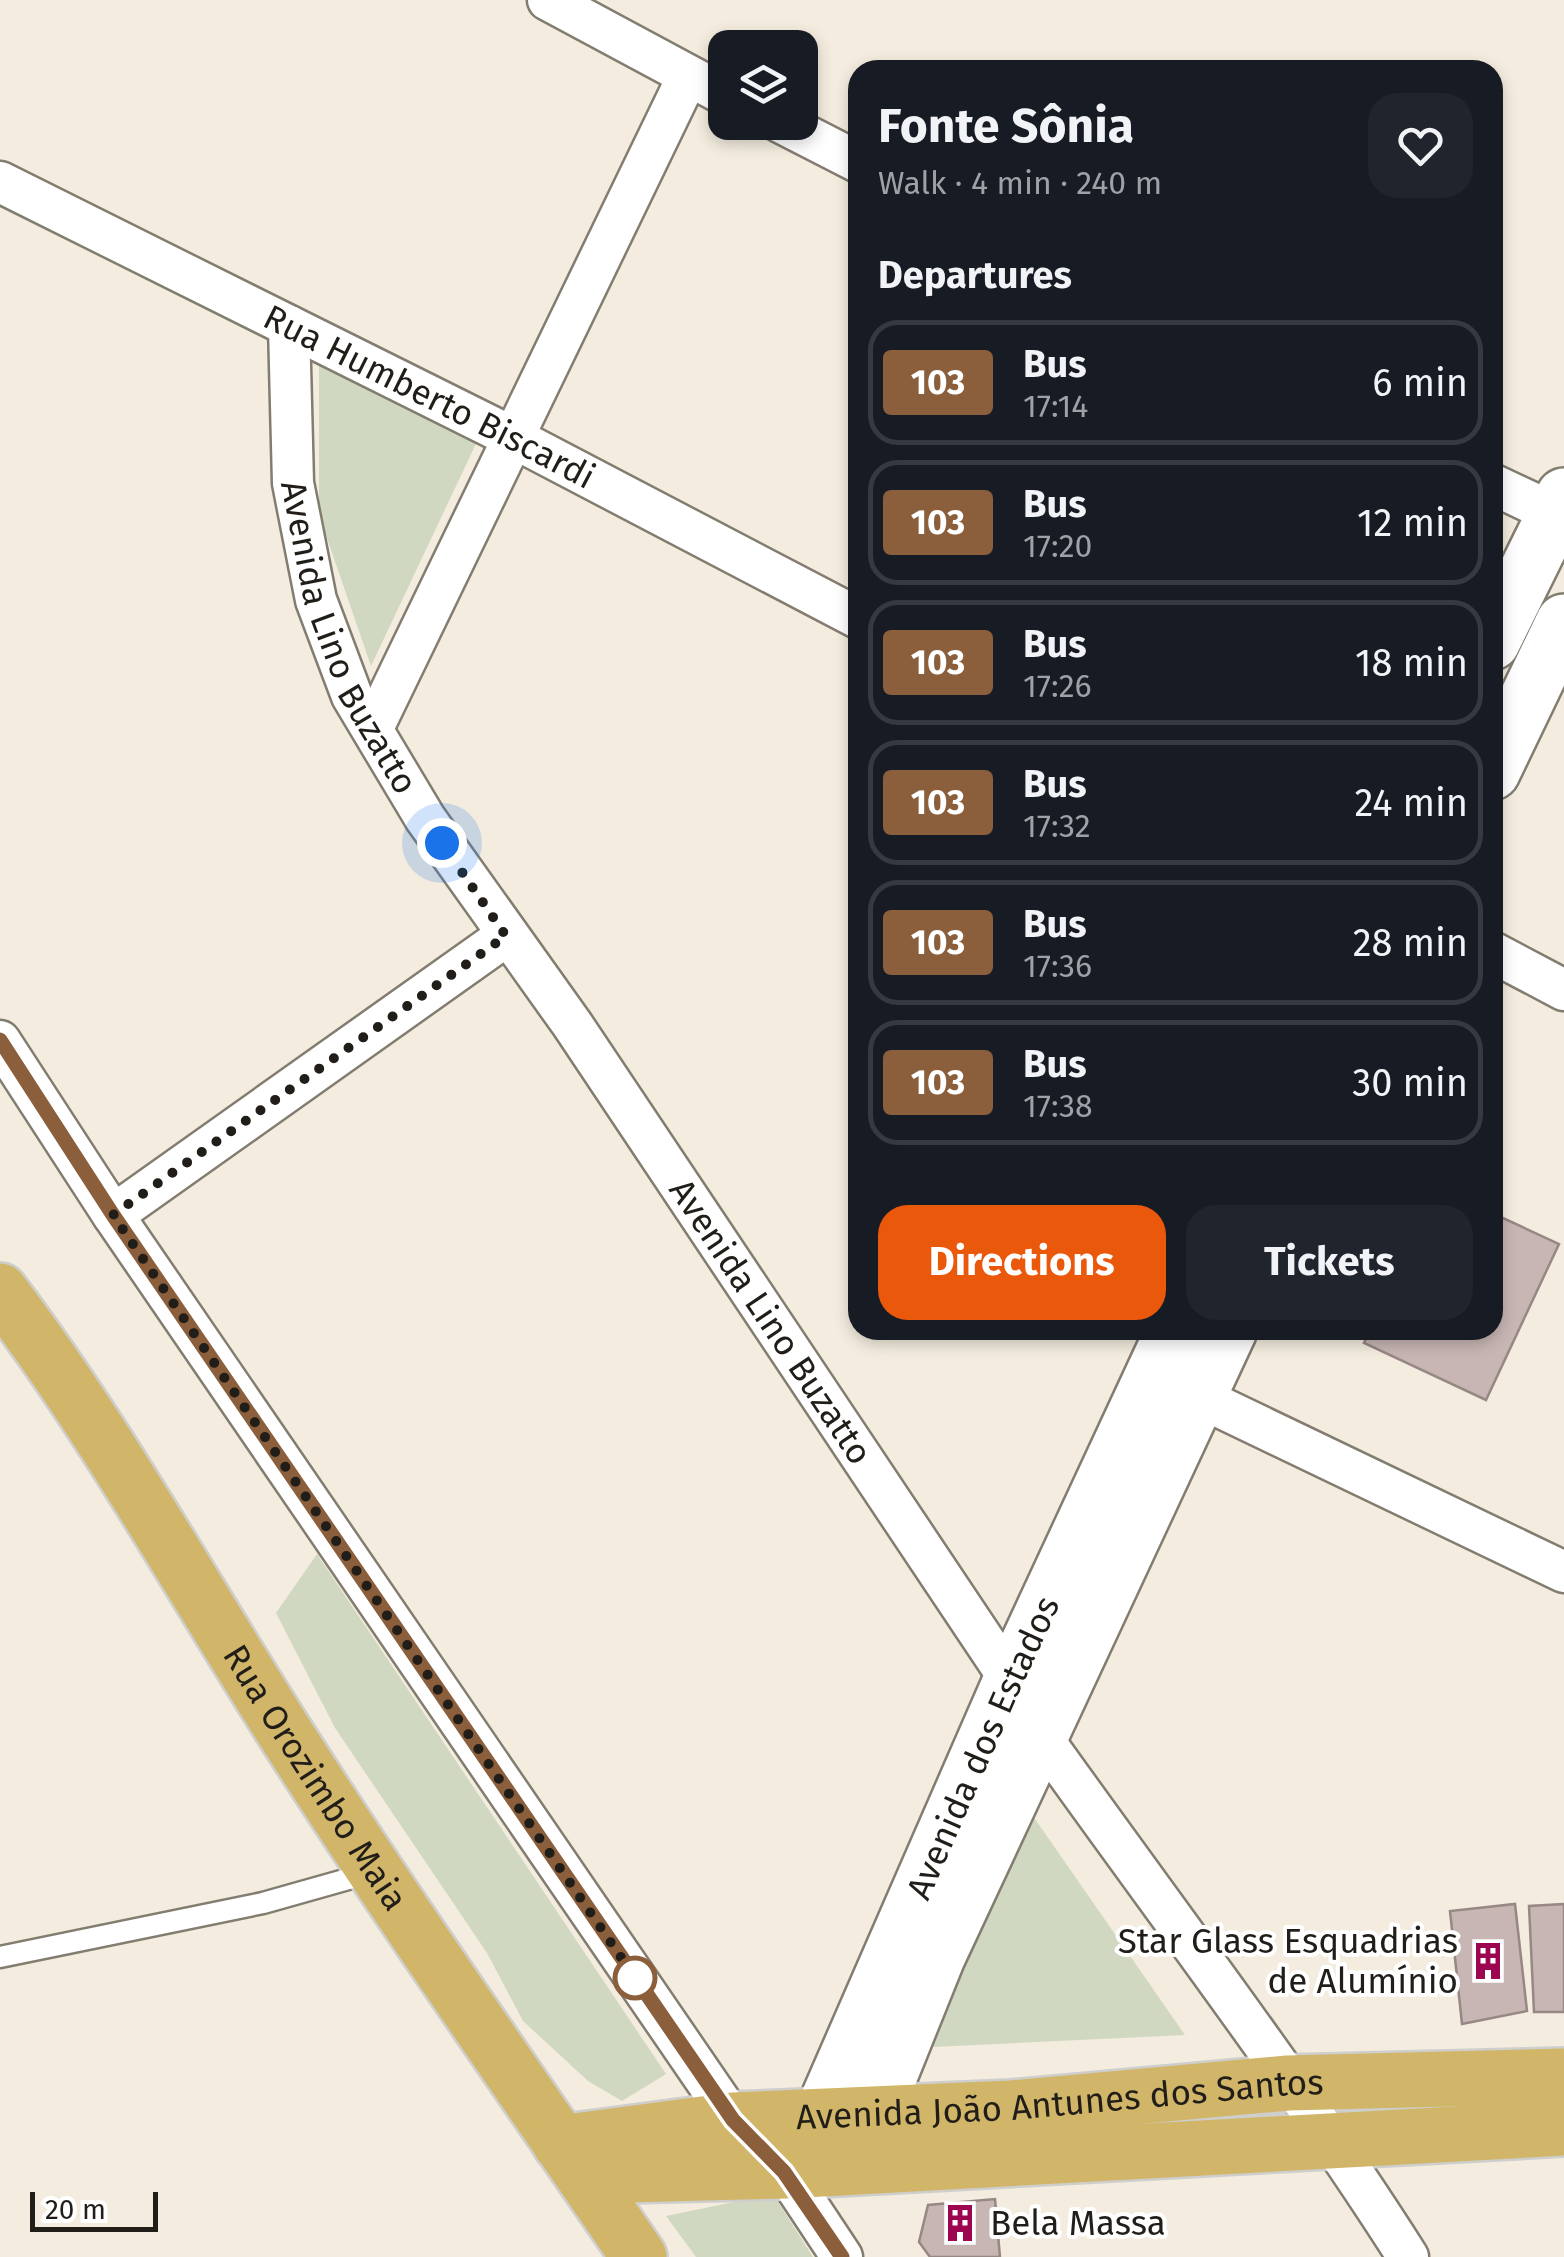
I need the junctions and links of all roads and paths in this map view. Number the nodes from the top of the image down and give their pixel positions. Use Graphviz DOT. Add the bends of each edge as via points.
graph roads {
  1 [pos="548,0"];
  2 [pos="688,76"];
  3 [pos="708,86"];
  4 [pos="815,140"];
  5 [pos="848,157"];
  6 [pos="0,182"];
  7 [pos="289,326"];
  8 [pos="510,436"];
  9 [pos="1503,488"];
  10 [pos="1561,510"];
  11 [pos="848,613"];
  12 [pos="1503,621"];
  13 [pos="1564,622"];
  14 [pos="373,728"];
  15 [pos="1503,749"];
  16 [pos="506,936"];
  17 [pos="1503,958"];
  18 [pos="1564,990"];
  19 [pos="0,1040"];
  20 [pos="113,1215"];
  21 [pos="0,1291"];
  22 [pos="1215,1340"];
  23 [pos="1176,1367"];
  24 [pos="1564,1572"];
  25 [pos="1011,1681"];
  26 [pos="1040,1735"];
  27 [pos="375,1871"];
  28 [pos="0,1957"];
  29 [pos="1564,2076"];
  30 [pos="1288,2084"];
  31 [pos="848,2114"];
  32 [pos="733,2120"];
  33 [pos="1564,2128"];
  34 [pos="1334,2140"];
  35 [pos="572,2159"];
  36 [pos="852,2168"];
  37 [pos="791,2171"];
  38 [pos="639,2257"];
  39 [pos="842,2257"];
  40 [pos="1408,2257"];
  1 -- 2 [label="street"];
  2 -- 3 [label="street"];
  2 -- 8 [label="street"];
  4 -- 5 [label="street"];
  6 -- 7 [label="street, Rua Humberto Biscardi"];
  7 -- 8 [label="street, Rua Humberto Biscardi"];
  7 -- 14 [label="street, Avenida Lino Buzatto" via="293,483 316,600 352,696"];
  8 -- 11 [label="street, Rua Humberto Biscardi"];
  8 -- 14 [label="street"];
  9 -- 10 [label="street"];
  10 -- 12 [label="main road"];
  13 -- 15 [label="main road"];
  14 -- 16 [label="street, Avenida Lino Buzatto"];
  16 -- 20 [label="street"];
  16 -- 25 [label="street, Avenida Lino Buzatto" via="572,1024"];
  17 -- 18 [label="street"];
  19 -- 20 [label="street"];
  20 -- 32 [label="street"];
  21 -- 27 [label="main road, Rua Orozimbo Maia" via="168,1539"];
  22 -- 23 [label="main road, Avenida dos Estados"];
  23 -- 24 [label="street"];
  23 -- 25 [label="main road, Avenida dos Estados"];
  23 -- 26 [label="main road, Avenida dos Estados"];
  25 -- 26 [label="street, Avenida Lino Buzatto"];
  25 -- 31 [label="main road, Avenida dos Estados"];
  26 -- 30 [label="street, Avenida Lino Buzatto"];
  26 -- 31 [label="main road, Avenida dos Estados" via="937,1957"];
  27 -- 28 [label="lane" via="263,1903"];
  27 -- 35 [label="main road, Rua Orozimbo Maia"];
  29 -- 30 [label="main road, Avenida João Antunes dos Santos"];
  30 -- 31 [label="main road, Avenida João Antunes dos Santos" via="1010,2108"];
  30 -- 34 [label="street, Avenida Lino Buzatto"];
  31 -- 32 [label="main road, Avenida João Antunes dos Santos"];
  31 -- 36 [label="main road, Avenida dos Estados"];
  31 -- 37 [label="main road, Avenida dos Estados"];
  32 -- 35 [label="main road, Avenida João Antunes dos Santos"];
  32 -- 37 [label="street"];
  33 -- 34 [label="main road, Avenida João Antunes dos Santos"];
  34 -- 36 [label="main road, Avenida João Antunes dos Santos"];
  34 -- 40 [label="street, Avenida Lino Buzatto"];
  35 -- 37 [label="main road, Avenida João Antunes dos Santos"];
  35 -- 38 [label="main road, Rua Orozimbo Maia"];
  36 -- 37 [label="main road, Avenida João Antunes dos Santos"];
  37 -- 39 [label="street"];
}
